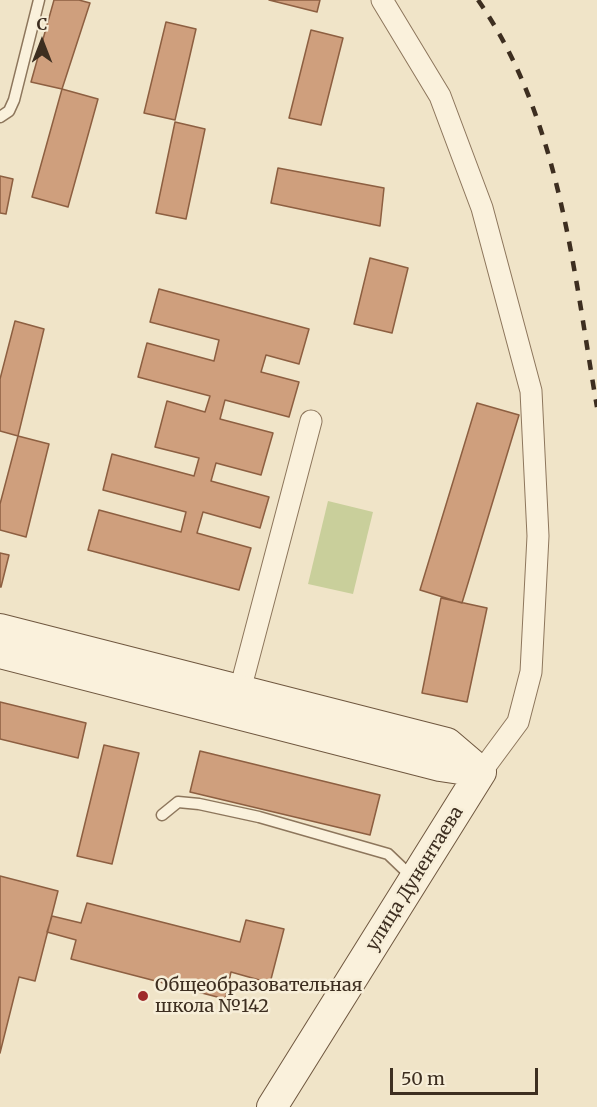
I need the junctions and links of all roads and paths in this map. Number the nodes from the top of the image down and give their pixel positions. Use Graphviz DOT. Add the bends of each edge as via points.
graph roads {
  1 [pos="39,0"];
  2 [pos="382,0"];
  3 [pos="0,117"];
  4 [pos="311,421"];
  5 [pos="0,629"];
  6 [pos="0,653"];
  7 [pos="240,690"];
  8 [pos="481,772"];
  9 [pos="162,815"];
  10 [pos="415,879"];
  11 [pos="272,1107"];
  1 -- 3 [label="lane" via="14,100 9,111"];
  2 -- 8 [label="street" via="440,96 482,208 531,392 538,536 531,672 518,722"];
  4 -- 7 [label="street"];
  5 -- 7 [label="street"];
  6 -- 8 [label="street" via="429,763"];
  7 -- 8 [label="street" via="447,743"];
  8 -- 10 [label="street, улица Дунентаева"];
  9 -- 10 [label="lane" via="178,802 259,817 388,854"];
  10 -- 11 [label="street, улица Дунентаева"];
}
